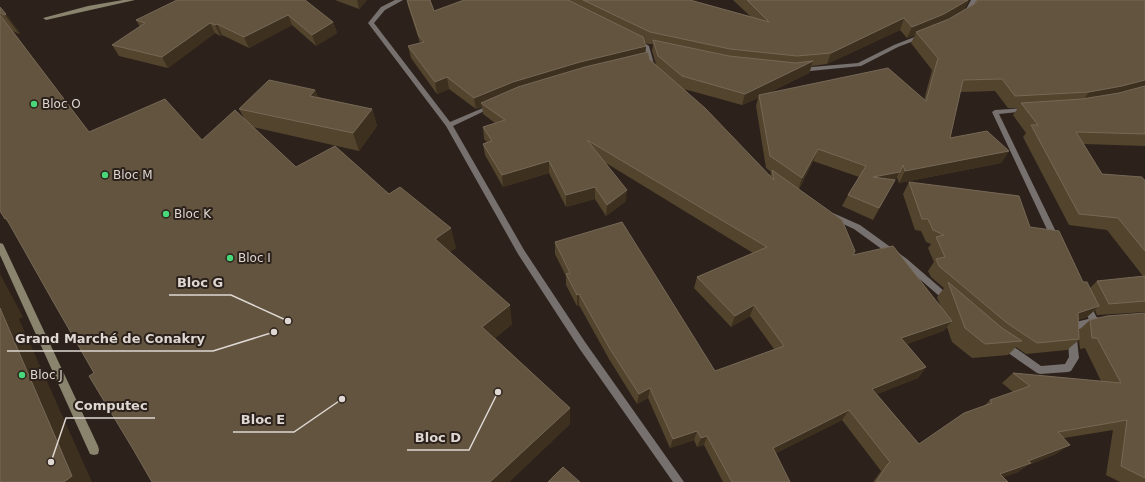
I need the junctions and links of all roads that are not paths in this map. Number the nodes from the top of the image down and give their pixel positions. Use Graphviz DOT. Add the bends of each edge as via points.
graph roads {
  1 [pos="400,0"];
  2 [pos="974,0"];
  3 [pos="961,16"];
  4 [pos="928,33"];
  5 [pos="646,46"];
  6 [pos="793,71"];
  7 [pos="658,74"];
  8 [pos="496,104"];
  9 [pos="1034,110"];
  10 [pos="449,125"];
  11 [pos="822,212"];
  12 [pos="1056,242"];
  13 [pos="1084,300"];
  14 [pos="957,307"];
  15 [pos="1108,320"];
  16 [pos="1094,321"];
  17 [pos="999,342"];
  18 [pos="679,482"];
  1 -- 10 [label="street" via="379,11 370,23"];
  2 -- 3 [label="street" via="967,12"];
  4 -- 6 [label="street" via="860,65"];
  5 -- 7 [label="street" via="646,60"];
  8 -- 10 [label="street"];
  9 -- 12 [label="street" via="995,112"];
  10 -- 18 [label="street" via="525,258 582,345"];
  11 -- 14 [label="street" via="857,227 904,261"];
  13 -- 16 [label="street"];
  15 -- 16 [label="street"];
  16 -- 17 [label="street" via="1071,327 1074,358 1068,368 1040,370"];
}
